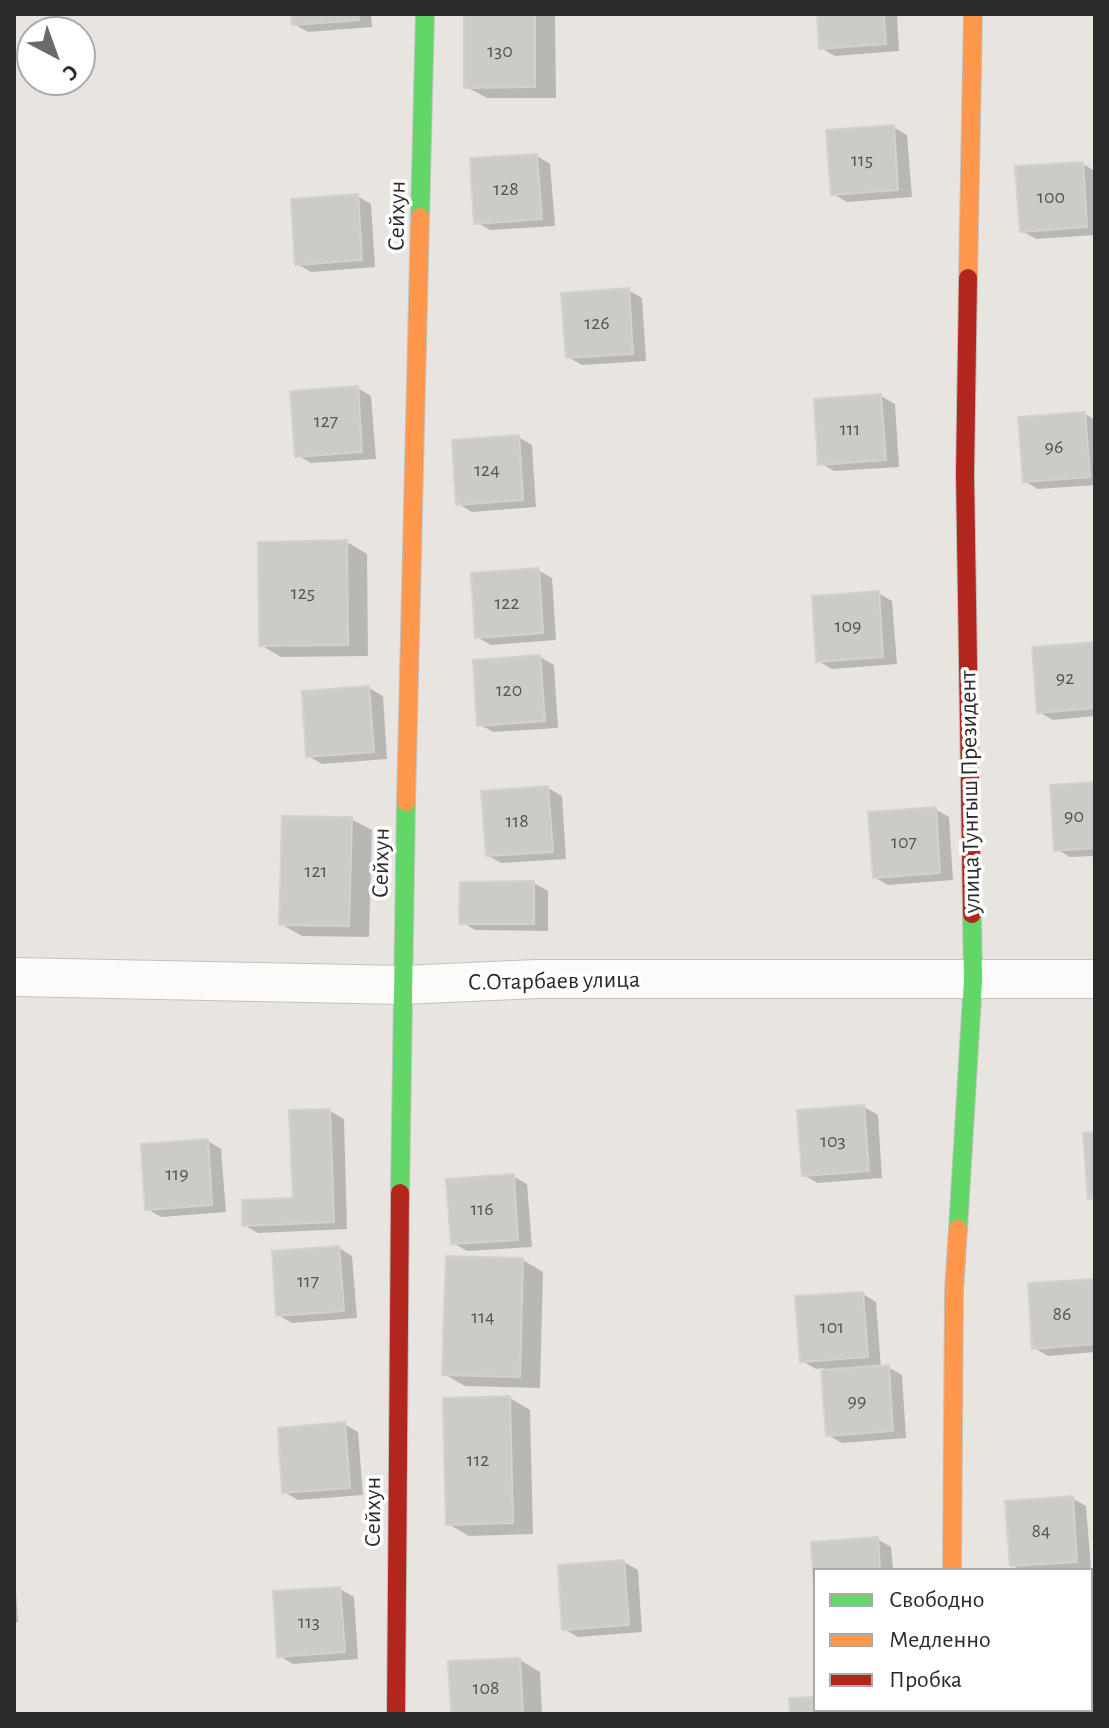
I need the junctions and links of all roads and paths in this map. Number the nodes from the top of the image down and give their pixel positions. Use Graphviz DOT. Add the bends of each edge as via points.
graph roads {
  1 [pos="425,14"];
  2 [pos="973,14"];
  3 [pos="14,977"];
  4 [pos="1095,979"];
  5 [pos="973,980"];
  6 [pos="402,985"];
  7 [pos="952,1568"];
  8 [pos="396,1714"];
  1 -- 6 [label="street, Сейхун"];
  2 -- 5 [label="street, улица Тунгыш Президент" via="965,474"];
  3 -- 6 [label="street, С.Отарбаев улица"];
  4 -- 5 [label="street, С.Отарбаев улица"];
  5 -- 6 [label="street, С.Отарбаев улица" via="537,979"];
  5 -- 7 [label="street, улица Тунгыш Президент" via="954,1291"];
  6 -- 8 [label="street, Сейхун"];
}
